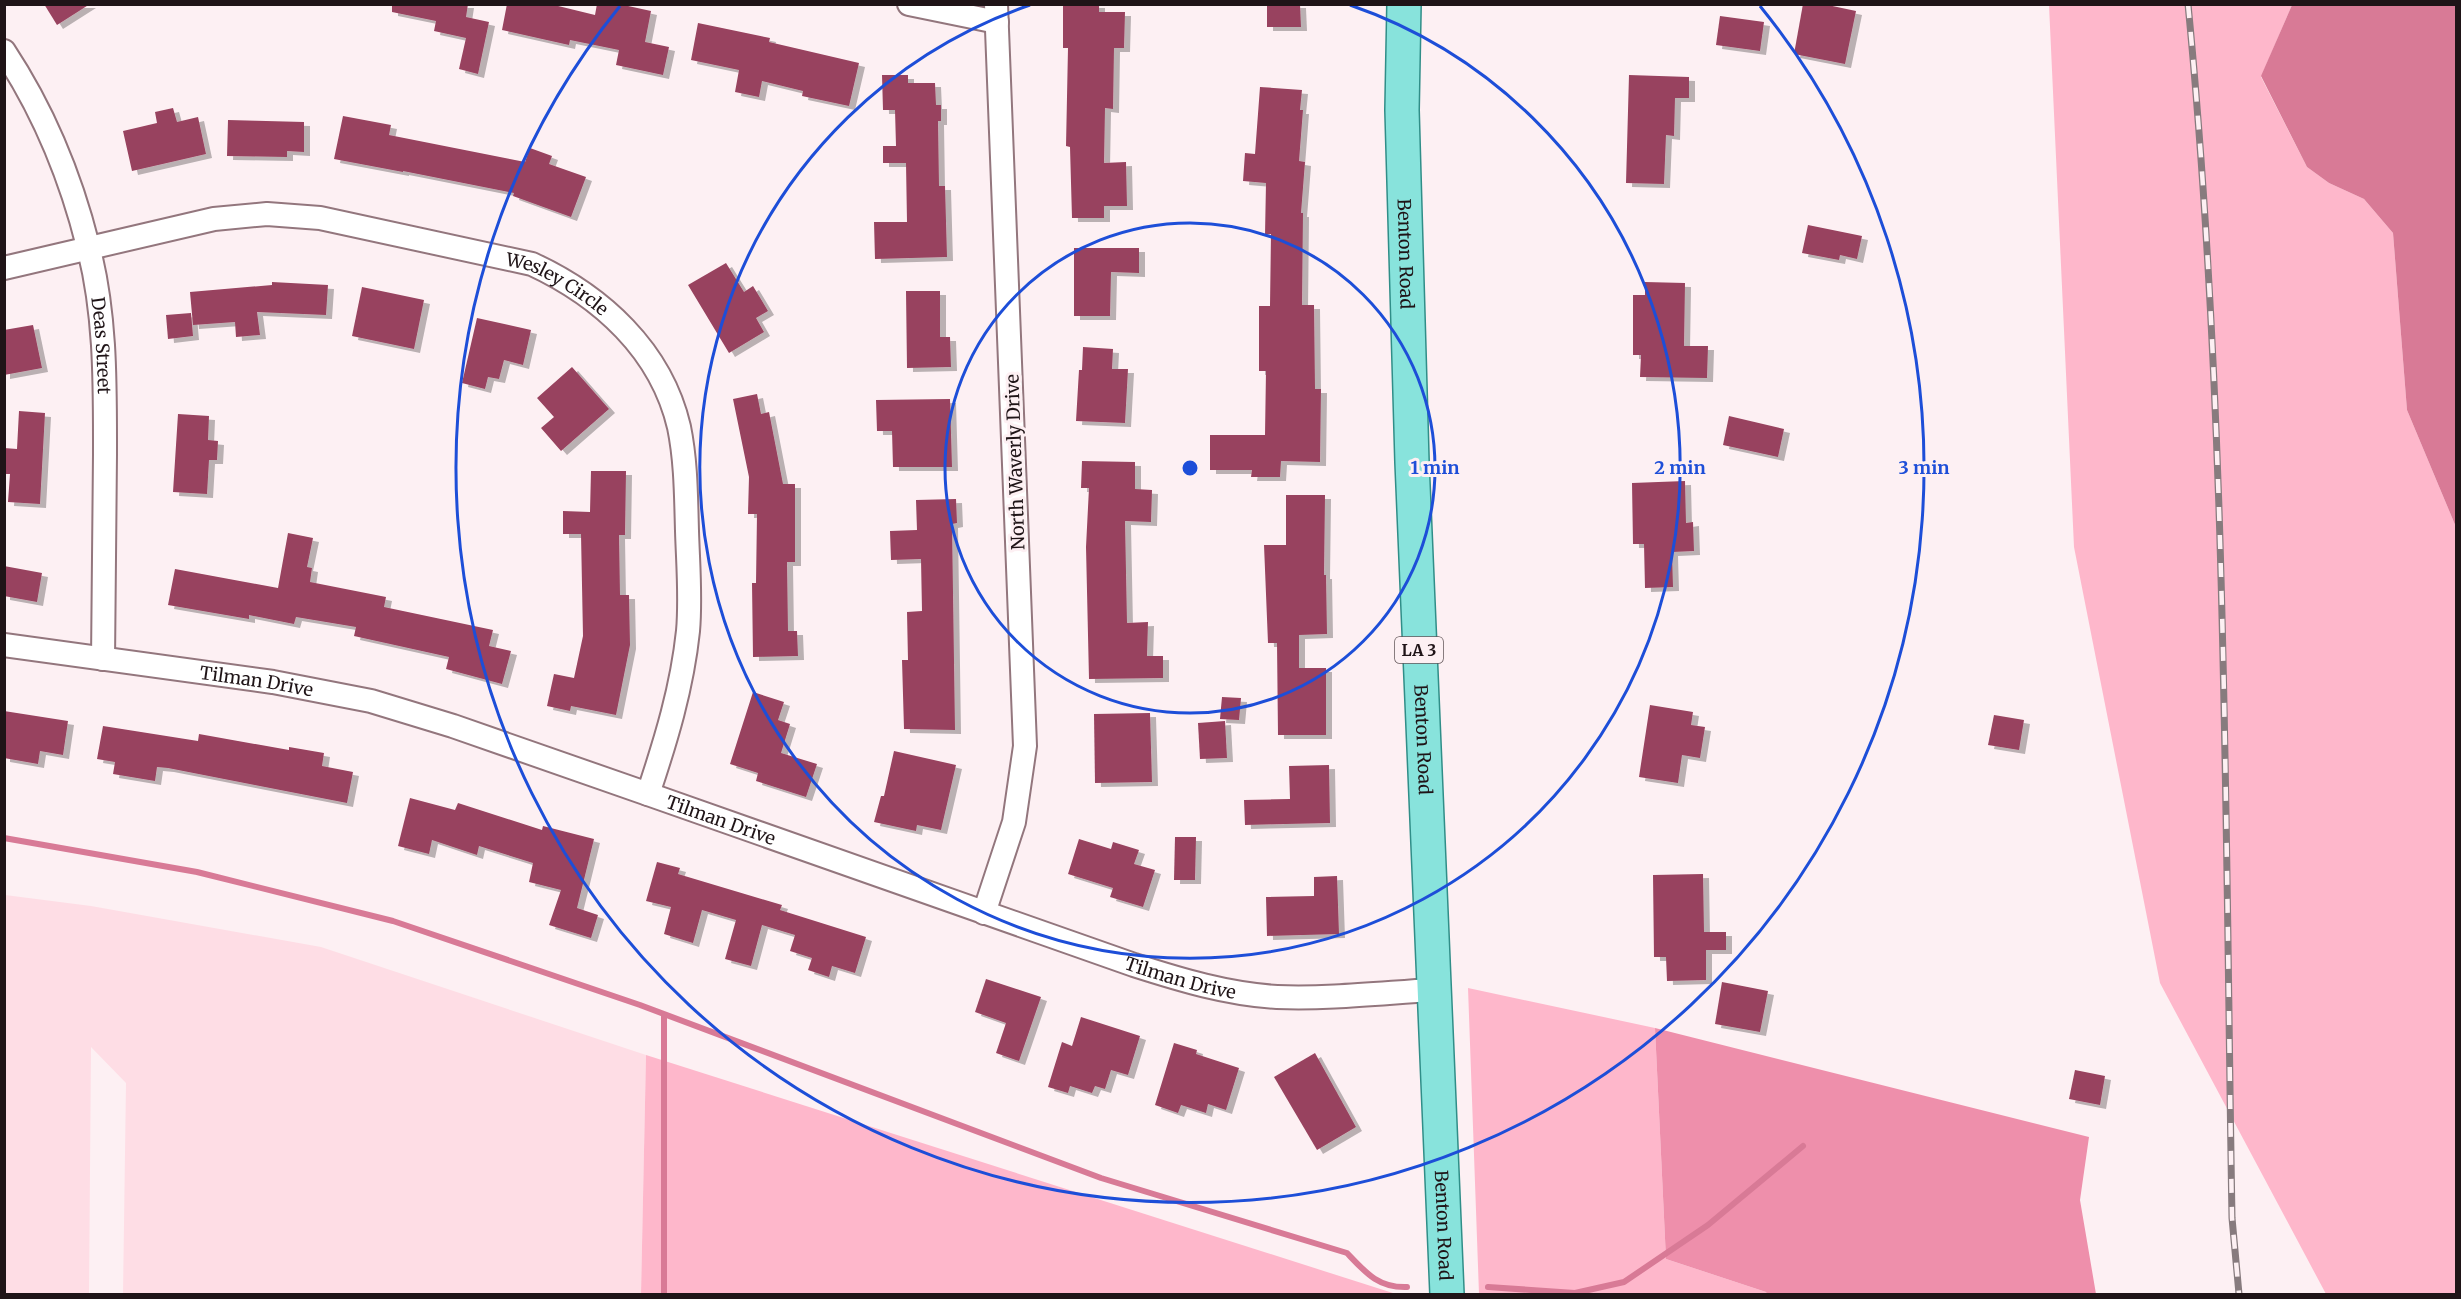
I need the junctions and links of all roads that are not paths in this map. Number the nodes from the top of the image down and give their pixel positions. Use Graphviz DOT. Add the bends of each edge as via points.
graph roads {
  1 [pos="909,4"];
  2 [pos="1404,4"];
  3 [pos="997,14"];
  4 [pos="4,51"];
  5 [pos="89,248"];
  6 [pos="4,268"];
  7 [pos="4,645"];
  8 [pos="103,659"];
  9 [pos="648,794"];
  10 [pos="984,913"];
  11 [pos="1433,990"];
  12 [pos="1447,1294"];
  1 -- 3 [label="street"];
  2 -- 11 [label="main road, Benton Road / LA 3" via="1402,110 1411,427"];
  3 -- 10 [label="street, North Waverly Drive" via="1025,746 1014,822"];
  4 -- 5 [label="street, Deas Street" via="33,100 63,168"];
  5 -- 6 [label="street, Wesley Circle"];
  5 -- 8 [label="street, Deas Street" via="106,386"];
  5 -- 9 [label="street, Wesley Circle" via="214,219 291,214 532,264 609,311 656,369 674,408 684,459 688,629 673,717"];
  7 -- 8 [label="street, Tilman Drive"];
  8 -- 9 [label="street, Tilman Drive" via="273,682 371,701"];
  9 -- 10 [label="street, Tilman Drive"];
  10 -- 11 [label="street, Tilman Drive" via="1214,989 1313,997"];
  11 -- 12 [label="main road, Benton Road / LA 3"];
}
